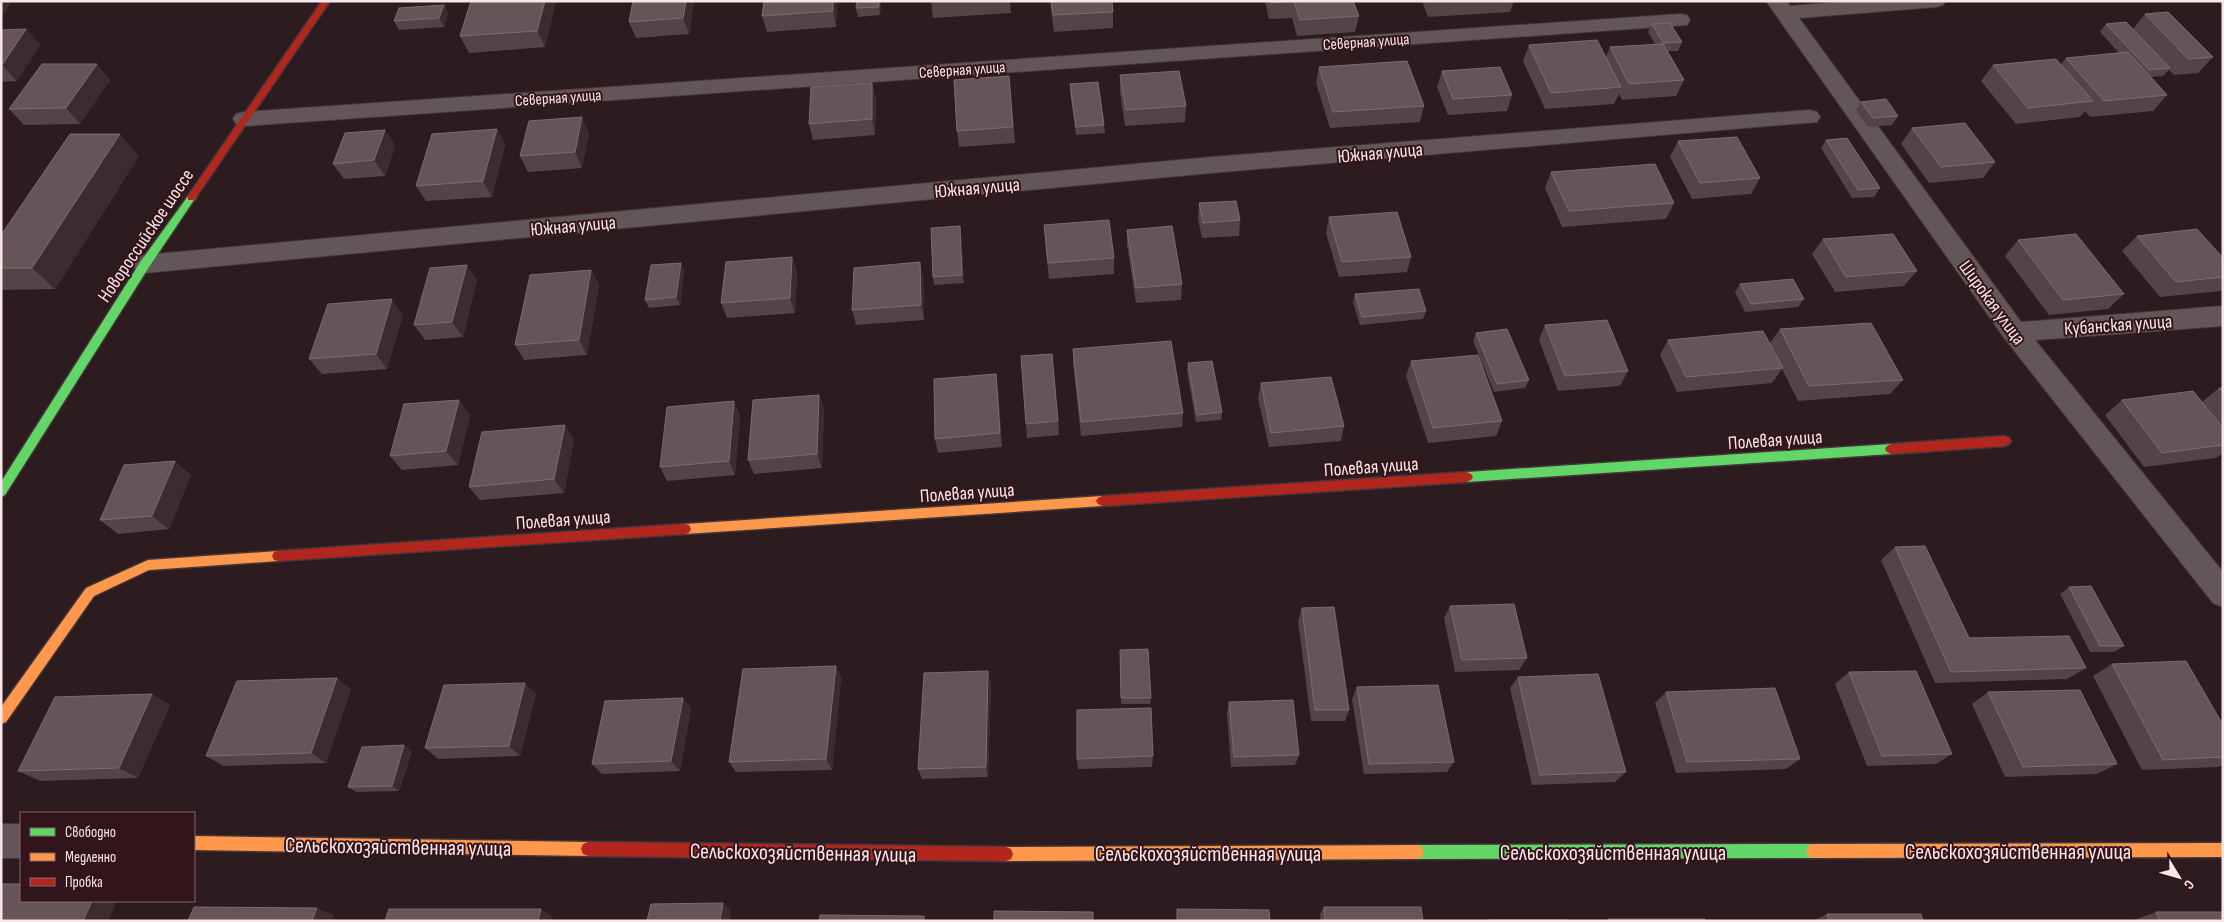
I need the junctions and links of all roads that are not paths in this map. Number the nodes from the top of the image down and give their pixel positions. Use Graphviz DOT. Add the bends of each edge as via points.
graph roads {
  1 [pos="326,1"];
  2 [pos="1936,1"];
  3 [pos="1780,7"];
  4 [pos="1680,20"];
  5 [pos="1809,117"];
  6 [pos="244,119"];
  7 [pos="145,264"];
  8 [pos="2223,316"];
  9 [pos="2014,332"];
  10 [pos="2005,441"];
  11 [pos="1,492"];
  12 [pos="2223,594"];
  13 [pos="1,718"];
  14 [pos="1,841"];
  15 [pos="20,841"];
  16 [pos="195,843"];
  17 [pos="2223,850"];
  1 -- 6 [label="street, Новороссийское шоссе"];
  2 -- 3 [label="street"];
  3 -- 9 [label="street, Широкая улица"];
  4 -- 6 [label="street, Северная улица"];
  5 -- 7 [label="street, Южная улица" via="1211,165"];
  6 -- 7 [label="street, Новороссийское шоссе"];
  7 -- 11 [label="street, Новороссийское шоссе"];
  8 -- 9 [label="street, Кубанская улица"];
  9 -- 12 [label="street, Широкая улица"];
  10 -- 13 [label="street, Полевая улица" via="148,565 90,592"];
  14 -- 15 [label="street"];
  16 -- 17 [label="street, Сельскохозяйственная улица" via="931,854"];
}
